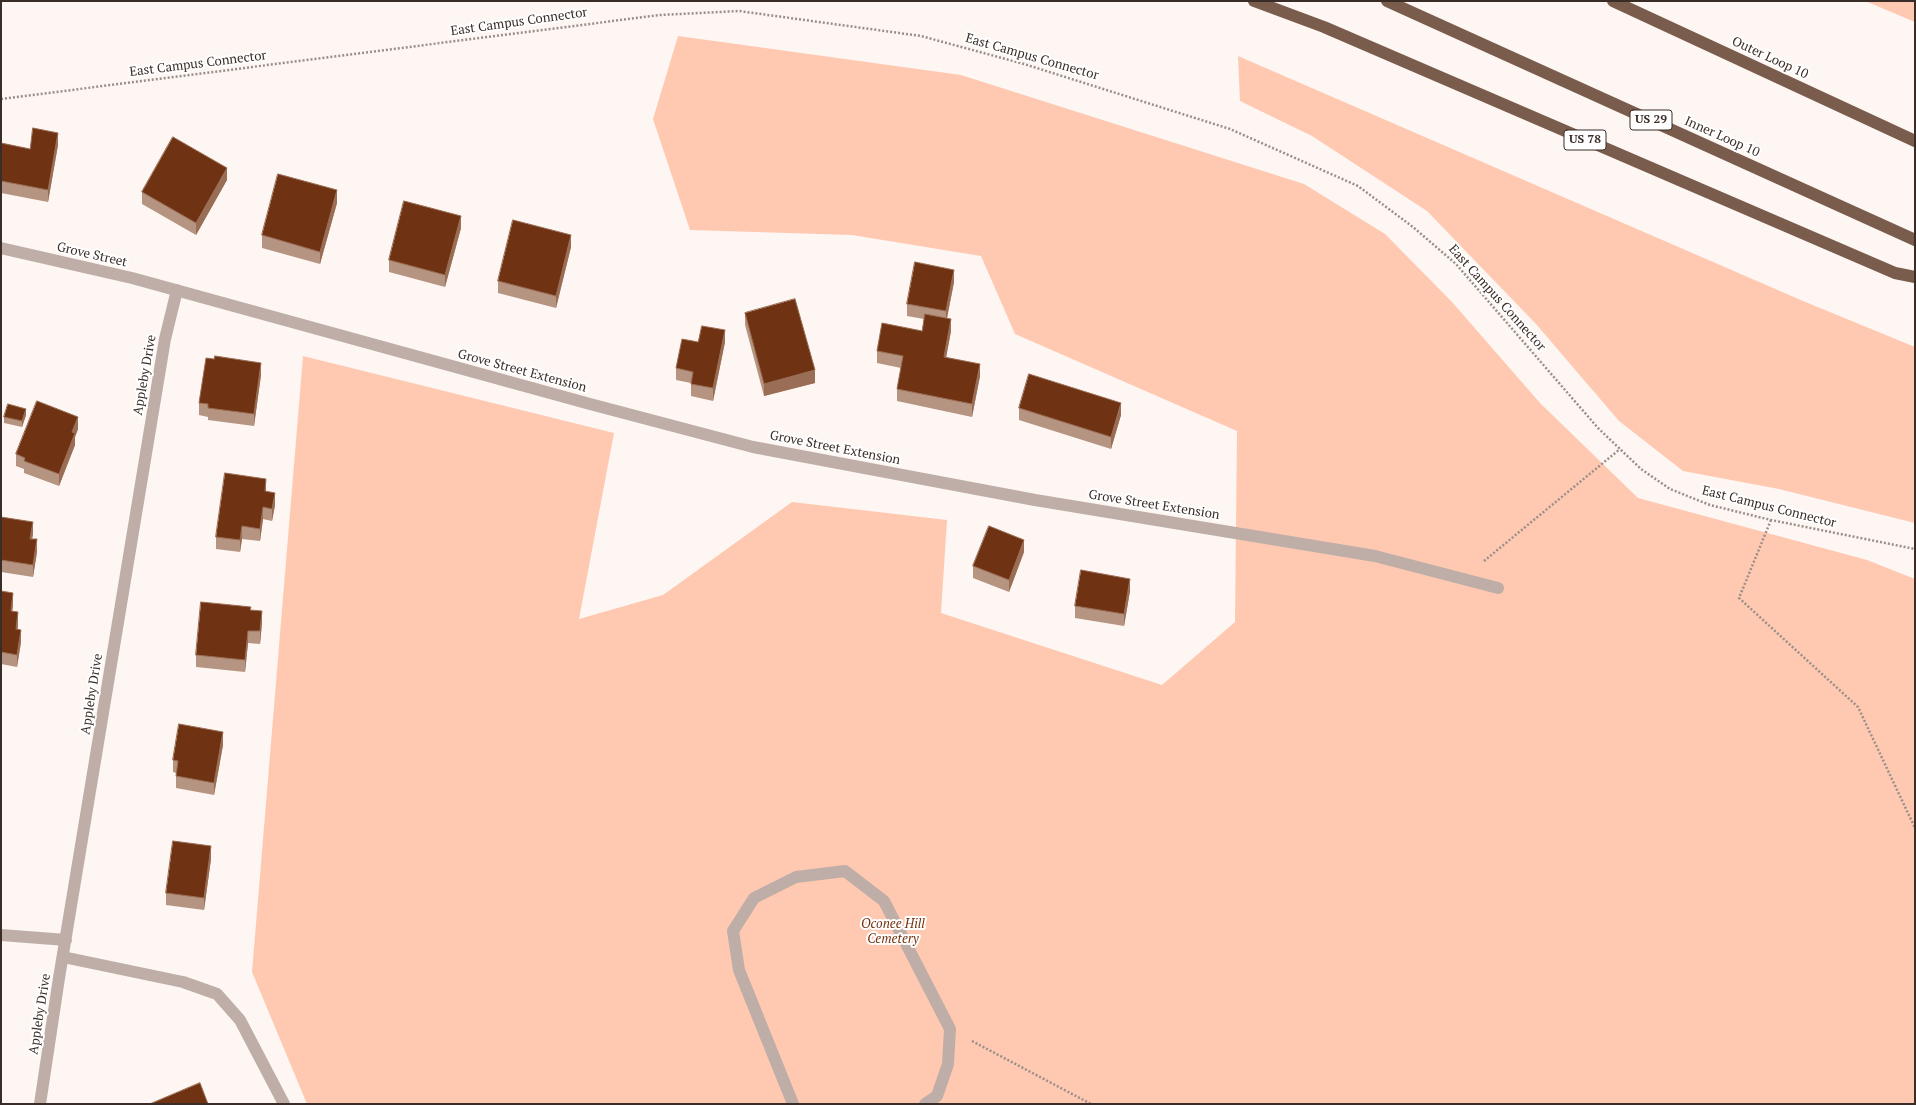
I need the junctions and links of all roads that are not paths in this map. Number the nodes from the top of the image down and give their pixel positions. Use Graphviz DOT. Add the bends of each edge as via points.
graph roads {
  1 [pos="1254,1"];
  2 [pos="1387,1"];
  3 [pos="1613,1"];
  4 [pos="1915,141"];
  5 [pos="1915,240"];
  6 [pos="1,248"];
  7 [pos="1915,277"];
  8 [pos="177,290"];
  9 [pos="1498,588"];
  10 [pos="1,935"];
  11 [pos="66,940"];
  12 [pos="63,957"];
  13 [pos="40,1104"];
  14 [pos="284,1104"];
  15 [pos="793,1104"];
  16 [pos="925,1104"];
  1 -- 7 [label="highway, US 78" via="1331,30 1895,273"];
  2 -- 5 [label="highway, Inner Loop 10 / US 29"];
  3 -- 4 [label="highway, Outer Loop 10"];
  6 -- 8 [label="street, Grove Street"];
  8 -- 9 [label="street, Grove Street Extension" via="753,447 1035,500 1375,556"];
  8 -- 11 [label="street, Appleby Drive" via="165,339"];
  10 -- 11 [label="street"];
  11 -- 12 [label="street, Appleby Drive"];
  12 -- 13 [label="street, Appleby Drive"];
  12 -- 14 [label="street" via="183,982 217,994 240,1020"];
  15 -- 16 [label="street" via="739,970 733,931 754,898 796,876 845,871 884,901 950,1029 948,1064 937,1096"];
}
